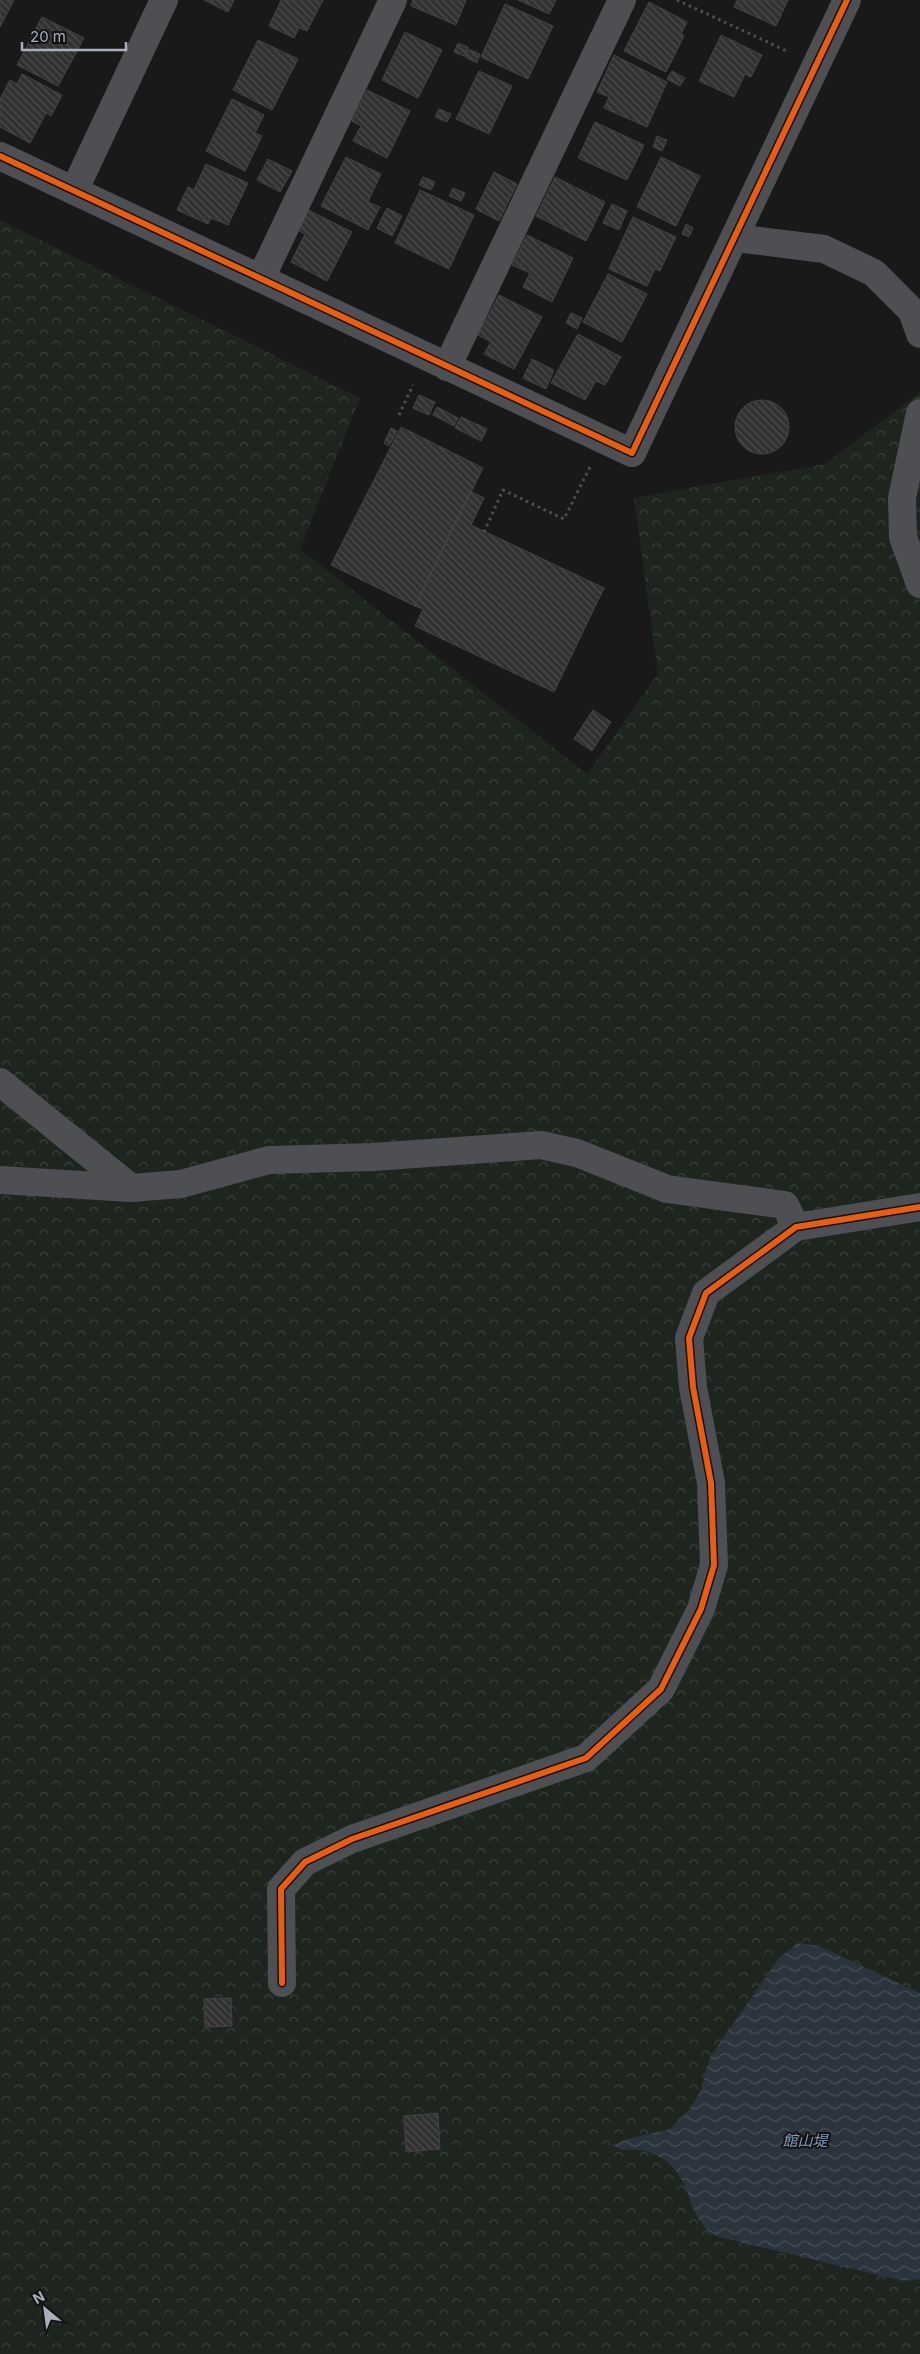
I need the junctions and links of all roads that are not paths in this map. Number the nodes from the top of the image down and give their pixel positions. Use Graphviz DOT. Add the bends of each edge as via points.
graph roads {
  1 [pos="164,0"];
  2 [pos="393,0"];
  3 [pos="622,0"];
  4 [pos="847,0"];
  5 [pos="0,156"];
  6 [pos="74,191"];
  7 [pos="736,238"];
  8 [pos="261,278"];
  9 [pos="920,334"];
  10 [pos="447,367"];
  11 [pos="920,413"];
  12 [pos="920,584"];
  13 [pos="0,1082"];
  14 [pos="0,1180"];
  15 [pos="131,1188"];
  16 [pos="920,1207"];
  17 [pos="796,1227"];
  18 [pos="282,1983"];
  1 -- 6 [label="street"];
  2 -- 8 [label="street"];
  3 -- 10 [label="street"];
  4 -- 7 [label="street"];
  5 -- 6 [label="street"];
  6 -- 8 [label="street"];
  7 -- 9 [label="street" via="824,249 874,273 912,311"];
  7 -- 10 [label="street" via="632,453"];
  8 -- 10 [label="street"];
  11 -- 12 [label="street" via="902,498 903,536"];
  13 -- 15 [label="street"];
  14 -- 15 [label="street"];
  15 -- 17 [label="street" via="181,1184 269,1160 372,1157 541,1145 577,1153 668,1189 785,1205"];
  16 -- 17 [label="street"];
  17 -- 18 [label="street" via="706,1293 689,1338 693,1387 712,1483 714,1565 701,1610 661,1689 586,1758 352,1839 305,1862 281,1889"];
}
